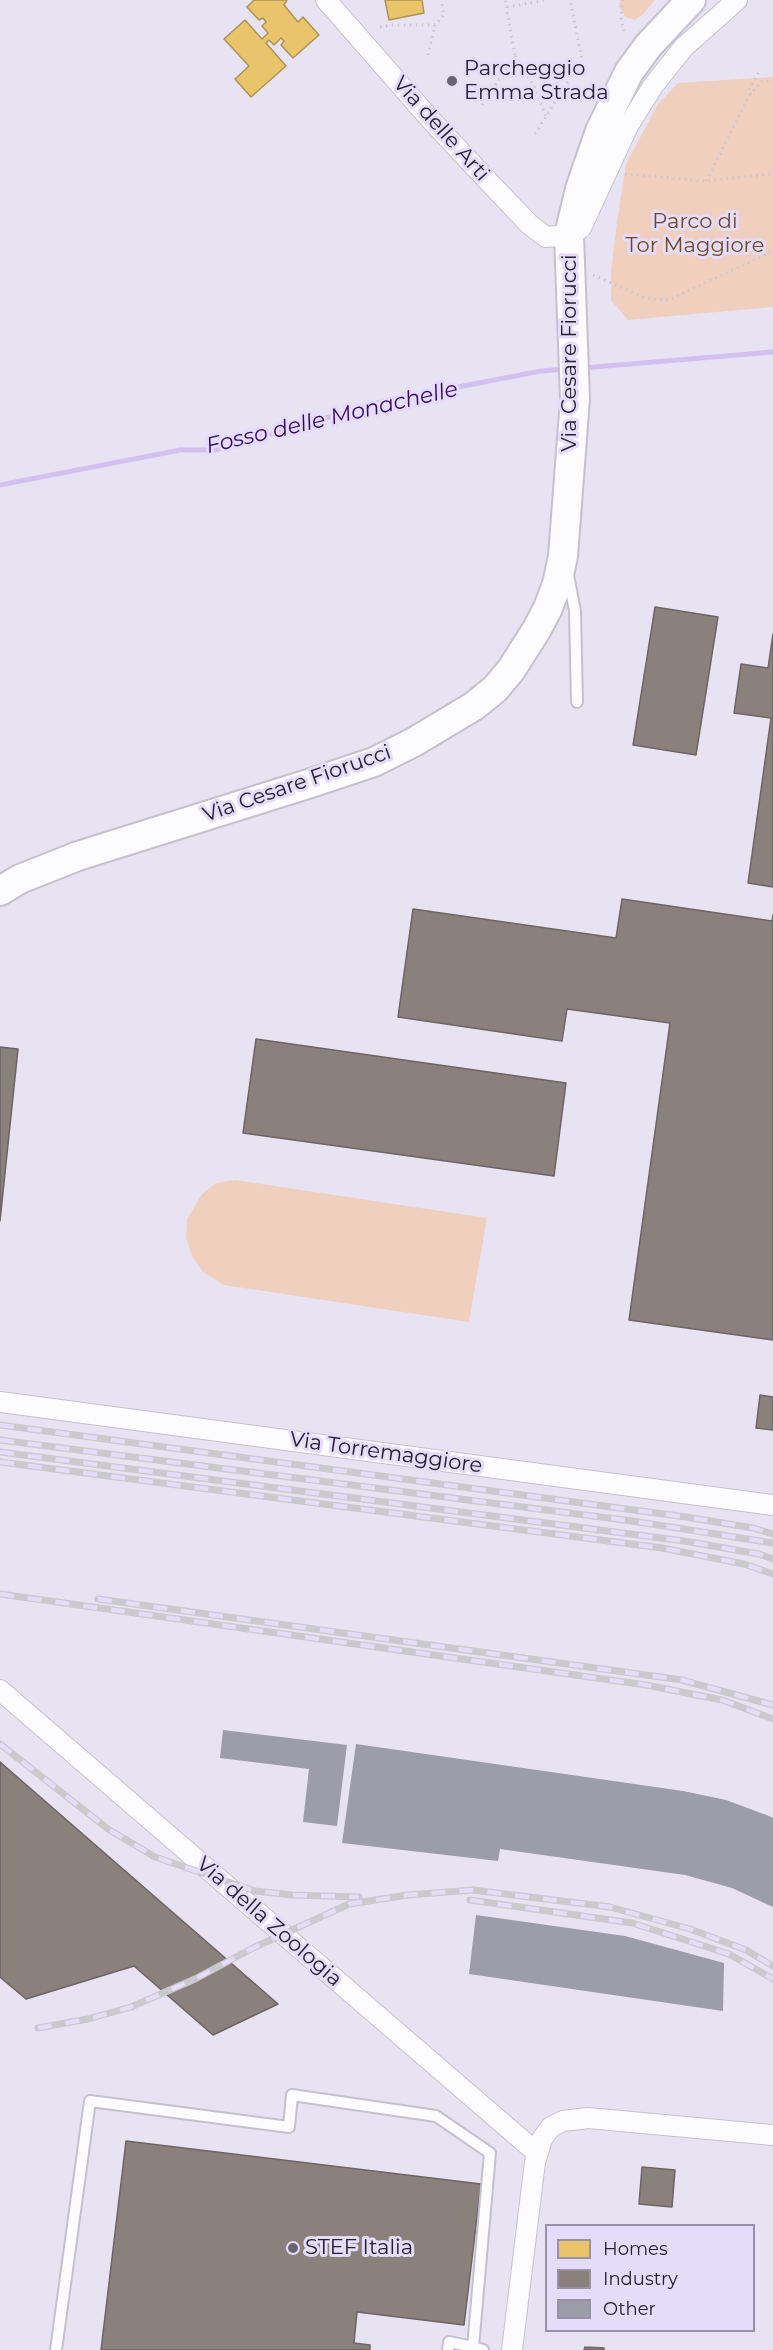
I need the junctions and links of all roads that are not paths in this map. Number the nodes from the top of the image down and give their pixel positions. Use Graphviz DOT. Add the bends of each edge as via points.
graph roads {
  1 [pos="326,0"];
  2 [pos="692,0"];
  3 [pos="737,0"];
  4 [pos="569,235"];
  5 [pos="564,551"];
  6 [pos="578,702"];
  7 [pos="0,891"];
  8 [pos="0,1402"];
  9 [pos="773,1504"];
  10 [pos="0,1690"];
  11 [pos="773,2134"];
  12 [pos="537,2153"];
  13 [pos="478,2348"];
  14 [pos="56,2350"];
  15 [pos="448,2350"];
  16 [pos="512,2350"];
  1 -- 4 [label="street, Via delle Arti" via="529,224 546,237"];
  2 -- 4 [label="street, Via Cesare Fiorucci" via="637,60 614,100 595,143"];
  3 -- 4 [label="street" via="670,62 635,114 583,224"];
  4 -- 5 [label="street, Via Cesare Fiorucci" via="574,399"];
  5 -- 6 [label="lane" via="575,611"];
  5 -- 7 [label="street, Via Cesare Fiorucci" via="548,608 524,651 495,689 444,725 374,762 78,856"];
  8 -- 9 [label="street, Via Torremaggiore"];
  10 -- 12 [label="street, Via della Zoologia"];
  11 -- 12 [label="street" via="574,2118 551,2127"];
  12 -- 16 [label="street"];
  13 -- 14 [label="lane" via="490,2153 436,2116 292,2095 290,2127 90,2101"];
  13 -- 15 [label="lane" via="449,2342"];
}
